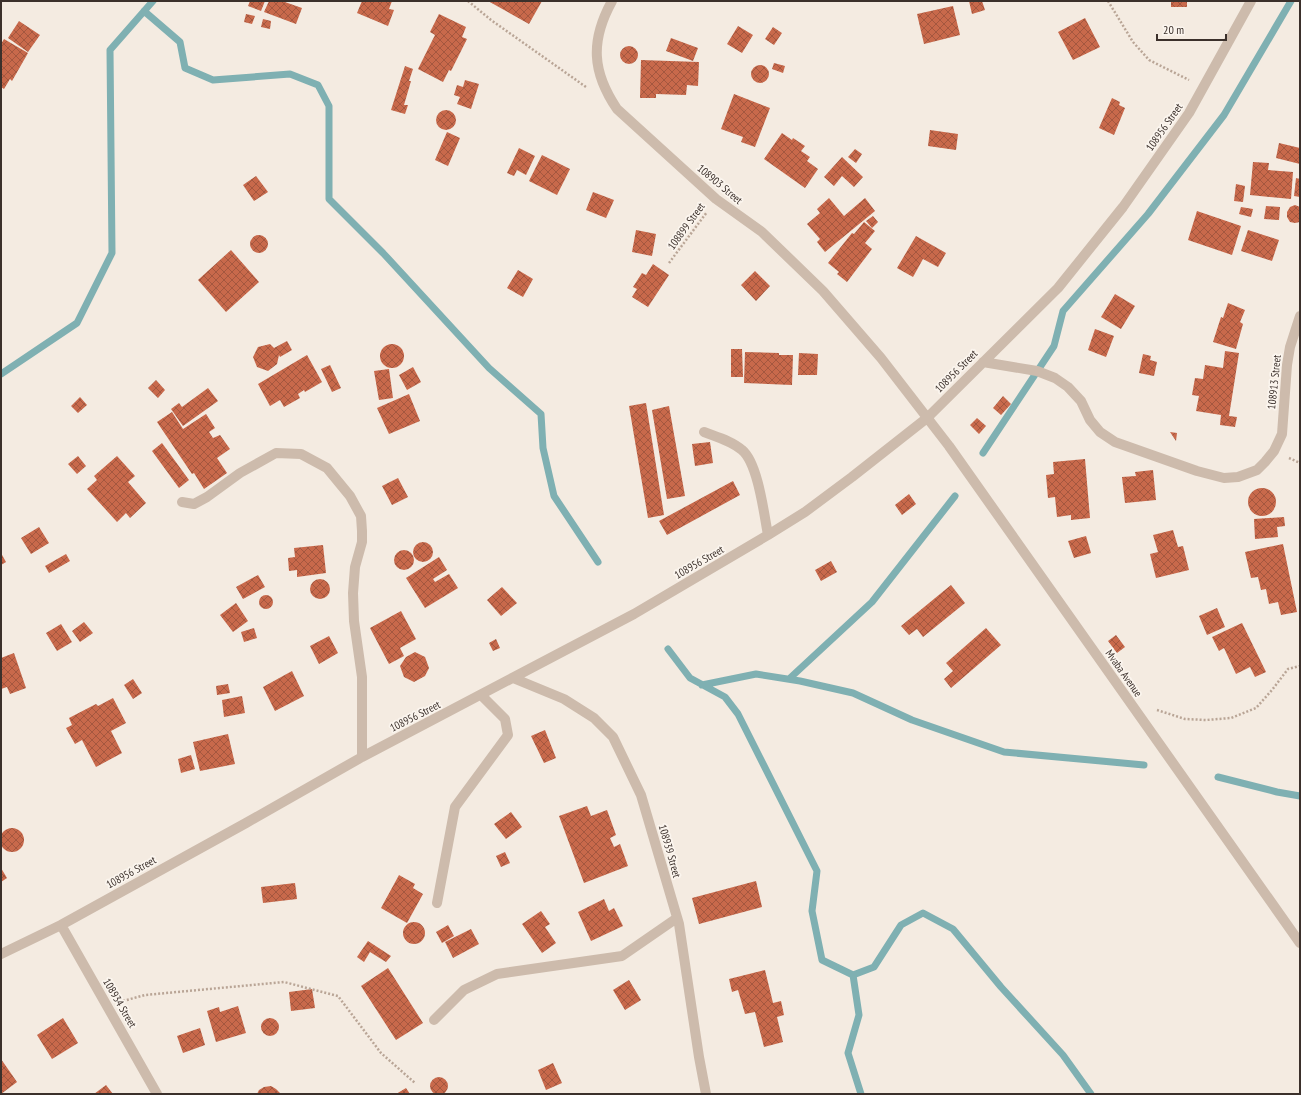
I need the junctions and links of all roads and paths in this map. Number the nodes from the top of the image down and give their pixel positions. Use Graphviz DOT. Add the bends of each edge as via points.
graph roads {
  1 [pos="468,1"];
  2 [pos="612,1"];
  3 [pos="1108,1"];
  4 [pos="1252,1"];
  5 [pos="1204,87"];
  6 [pos="592,91"];
  7 [pos="716,199"];
  8 [pos="669,263"];
  9 [pos="1300,316"];
  10 [pos="983,362"];
  11 [pos="927,418"];
  12 [pos="704,432"];
  13 [pos="182,502"];
  14 [pos="768,535"];
  15 [pos="1300,666"];
  16 [pos="513,678"];
  17 [pos="482,695"];
  18 [pos="1156,709"];
  19 [pos="362,757"];
  20 [pos="437,903"];
  21 [pos="677,918"];
  22 [pos="61,925"];
  23 [pos="1300,943"];
  24 [pos="1,954"];
  25 [pos="108,1006"];
  26 [pos="434,1020"];
  27 [pos="415,1083"];
  28 [pos="157,1094"];
  29 [pos="706,1094"];
  1 -- 6 [label="path"];
  2 -- 7 [label="street, 108903 Street" via="606,11 597,45 600,77 607,94 617,109"];
  3 -- 5 [label="path" via="1133,42 1149,60"];
  4 -- 5 [label="street, 108956 Street"];
  5 -- 10 [label="street, 108956 Street" via="1189,113 1123,207 1058,288"];
  7 -- 8 [label="path, 108899 Street"];
  7 -- 11 [label="street, 108903 Street" via="762,232 823,291 882,358"];
  9 -- 10 [label="street, 108913 Street" via="1287,366 1282,434 1274,451 1257,470 1238,478 1224,478 1197,471 1115,442 1100,432 1090,420 1081,401 1055,378 1037,371"];
  10 -- 11 [label="street, 108956 Street"];
  11 -- 14 [label="street, 108956 Street" via="805,512"];
  11 -- 23 [label="street, Mvaba Avenue"];
  12 -- 14 [label="street" via="736,445 752,464"];
  13 -- 19 [label="street" via="194,504 276,452 300,454 327,468 350,496 361,516 362,531 353,593 362,677"];
  14 -- 16 [label="street, 108956 Street" via="634,614"];
  15 -- 18 [label="path" via="1288,669 1256,708 1231,718 1185,719"];
  16 -- 17 [label="street, 108956 Street"];
  16 -- 21 [label="street, 108939 Street" via="564,699 594,718 613,737 641,795"];
  17 -- 19 [label="street, 108956 Street"];
  17 -- 20 [label="street" via="504,719 508,735 455,807"];
  19 -- 22 [label="street, 108956 Street"];
  21 -- 26 [label="street" via="622,956 497,974 464,990"];
  21 -- 29 [label="street, 108939 Street"];
  22 -- 24 [label="street, 108956 Street"];
  22 -- 25 [label="street, 108934 Street"];
  25 -- 27 [label="path" via="145,994 284,982 338,996 381,1053"];
  25 -- 28 [label="street, 108934 Street"];
}
